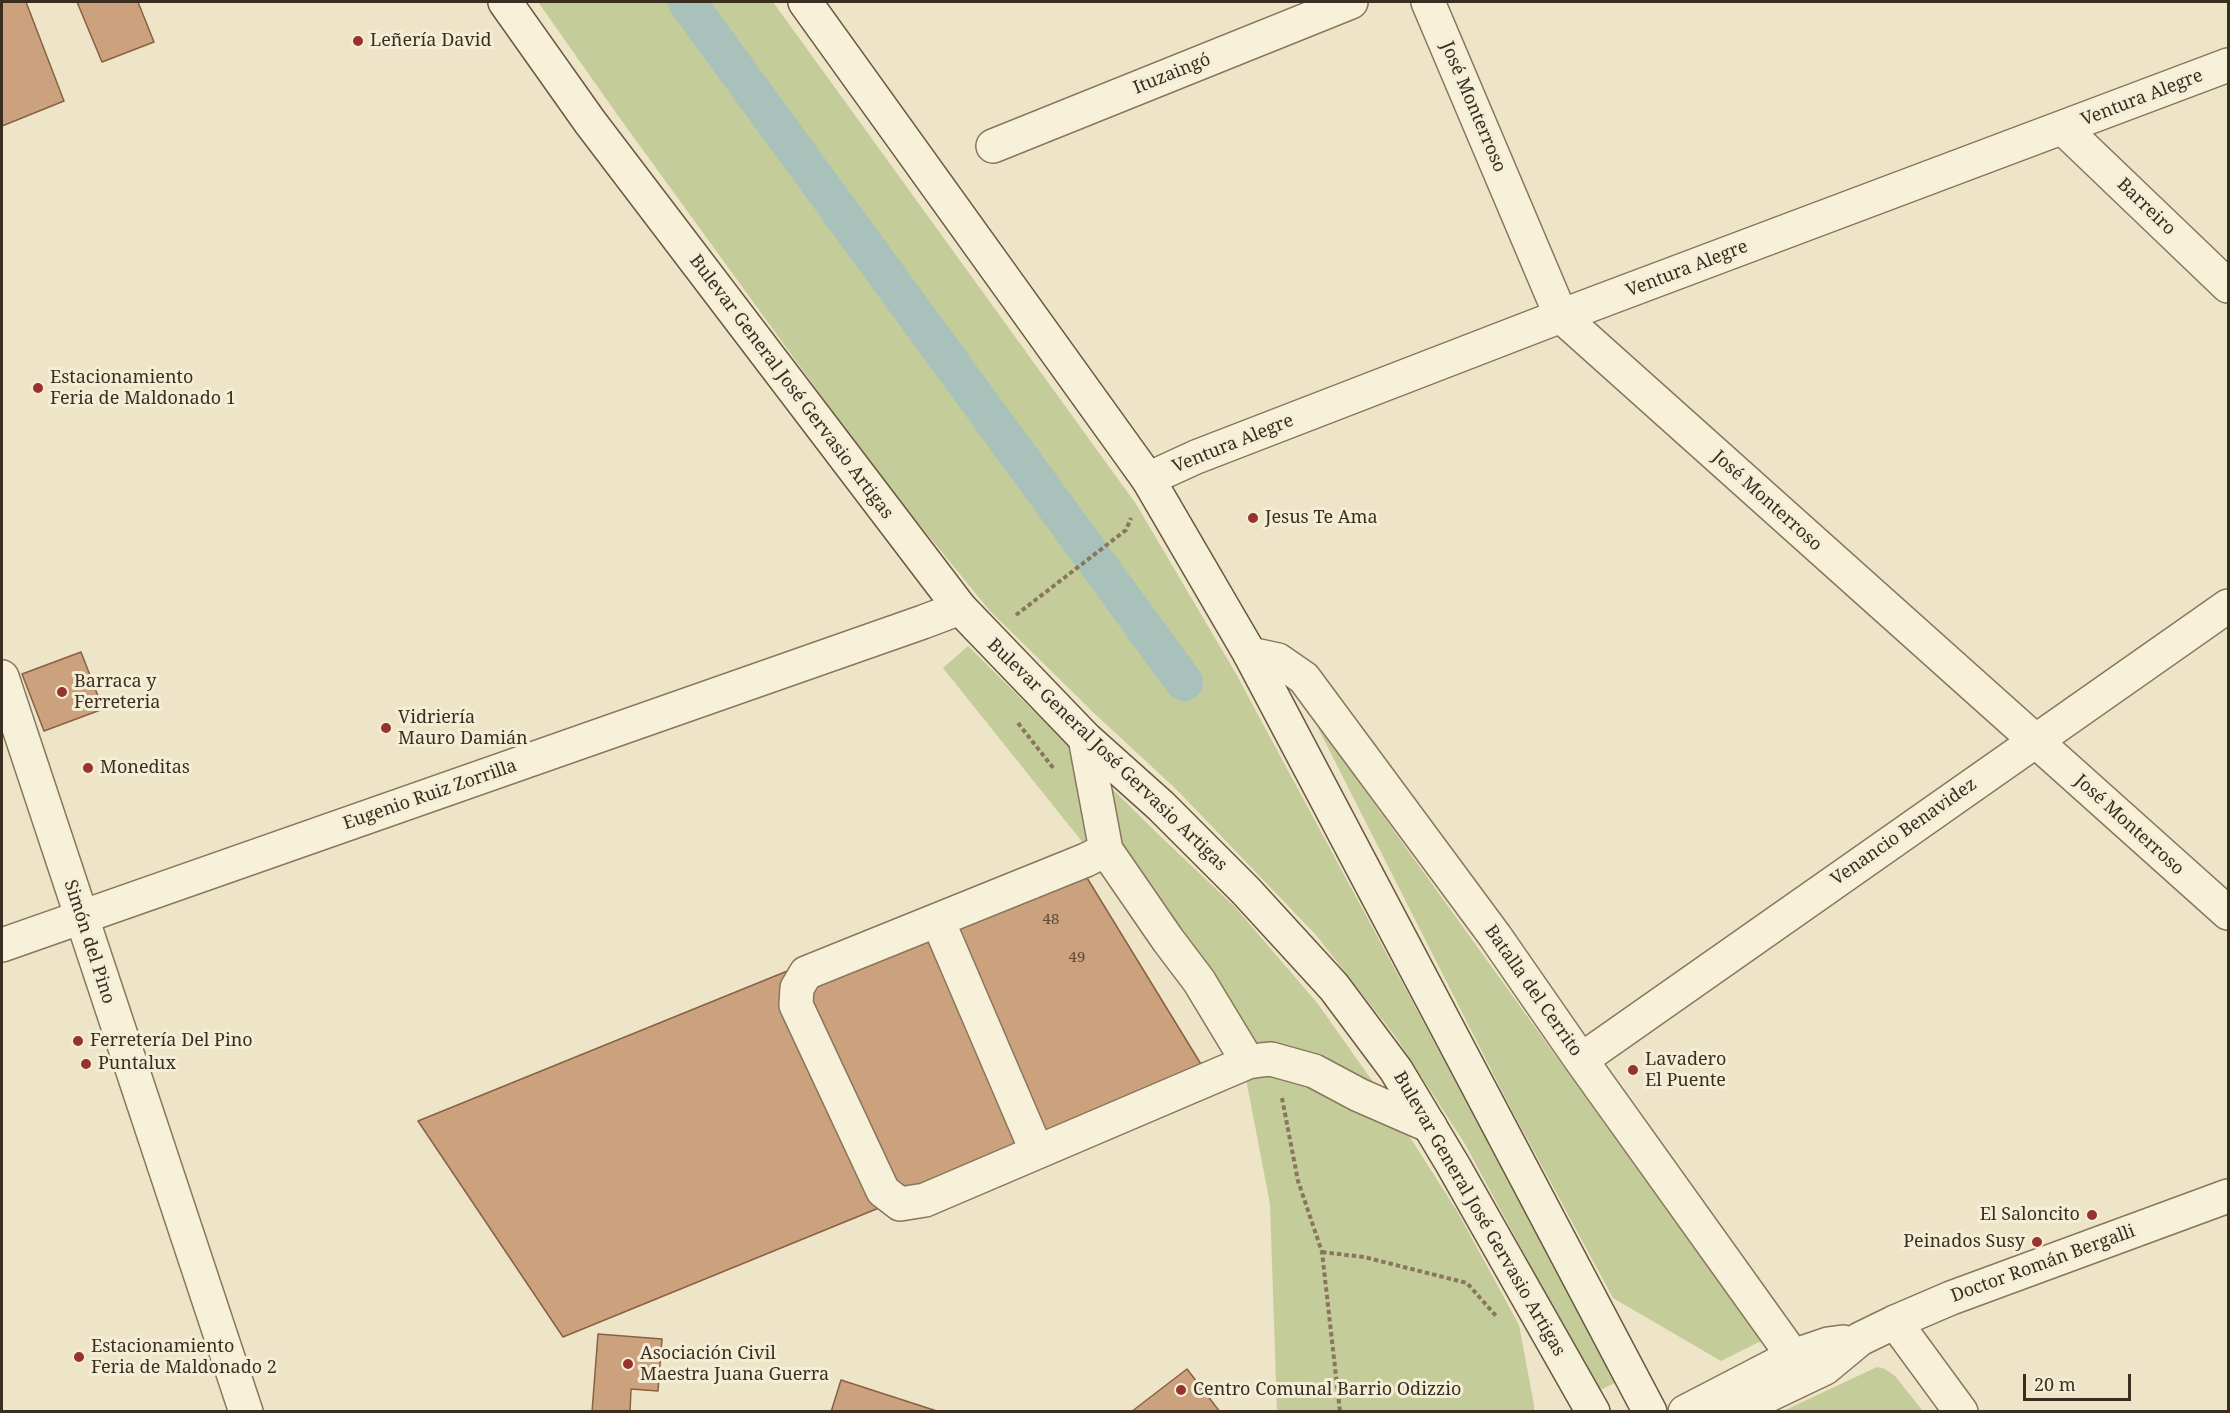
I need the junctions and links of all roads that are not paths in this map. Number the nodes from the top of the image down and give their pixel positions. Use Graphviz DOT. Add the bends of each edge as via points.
graph roads {
  1 [pos="505,2"];
  2 [pos="805,2"];
  3 [pos="1351,2"];
  4 [pos="1428,2"];
  5 [pos="2229,65"];
  6 [pos="2063,128"];
  7 [pos="993,146"];
  8 [pos="2229,286"];
  9 [pos="1561,316"];
  10 [pos="1148,479"];
  11 [pos="2229,606"];
  12 [pos="960,608"];
  13 [pos="1250,654"];
  14 [pos="2,677"];
  15 [pos="1085,738"];
  16 [pos="2034,741"];
  17 [pos="1106,850"];
  18 [pos="2229,912"];
  19 [pos="81,918"];
  20 [pos="938,921"];
  21 [pos="2,945"];
  22 [pos="1581,1060"];
  23 [pos="1248,1062"];
  24 [pos="1430,1126"];
  25 [pos="1037,1152"];
  26 [pos="2229,1196"];
  27 [pos="1895,1322"];
  28 [pos="1860,1339"];
  29 [pos="1793,1356"];
  30 [pos="1744,1399"];
  31 [pos="246,1412"];
  32 [pos="1593,1412"];
  33 [pos="1650,1412"];
  34 [pos="1685,1412"];
  35 [pos="1961,1412"];
  1 -- 12 [label="street, Bulevar General José Gervasio Artigas" via="590,122"];
  2 -- 10 [label="street"];
  3 -- 7 [label="street, Ituzaingó"];
  4 -- 9 [label="street, José Monterroso"];
  5 -- 6 [label="street, Ventura Alegre"];
  6 -- 8 [label="street, Barreiro"];
  6 -- 9 [label="street, Ventura Alegre"];
  9 -- 10 [label="street, Ventura Alegre"];
  9 -- 16 [label="street, José Monterroso"];
  10 -- 13 [label="street"];
  11 -- 16 [label="street, Venancio Benavidez"];
  12 -- 15 [label="street, Bulevar General José Gervasio Artigas"];
  12 -- 19 [label="street, Eugenio Ruiz Zorrilla"];
  13 -- 22 [label="street, Batalla del Cerrito" via="1278,660 1304,678 1495,936"];
  13 -- 33 [label="street"];
  14 -- 19 [label="street, Simón del Pino"];
  15 -- 17 [label="street"];
  15 -- 24 [label="street, Bulevar General José Gervasio Artigas" via="1161,806 1334,987 1396,1070"];
  16 -- 18 [label="street, José Monterroso"];
  16 -- 22 [label="street, Venancio Benavidez"];
  17 -- 20 [label="street"];
  17 -- 23 [label="street" via="1199,981"];
  19 -- 21 [label="street, Eugenio Ruiz Zorrilla"];
  19 -- 31 [label="street, Simón del Pino"];
  20 -- 25 [label="street"];
  20 -- 25 [label="street" via="806,973 797,988 796,1005 883,1191 900,1204 925,1200"];
  22 -- 29 [label="street, Batalla del Cerrito"];
  23 -- 24 [label="street" via="1271,1059 1314,1071"];
  23 -- 25 [label="street"];
  24 -- 32 [label="street, Bulevar General José Gervasio Artigas"];
  26 -- 27 [label="street, Doctor Román Bergalli"];
  27 -- 28 [label="street, Doctor Román Bergalli"];
  27 -- 35 [label="street"];
  28 -- 29 [label="street, Doctor Román Bergalli" via="1828,1344"];
  28 -- 30 [label="street, Doctor Román Bergalli" via="1825,1368"];
  29 -- 30 [label="street, Doctor Román Bergalli"];
  30 -- 34 [label="street, Doctor Román Bergalli"];
}
